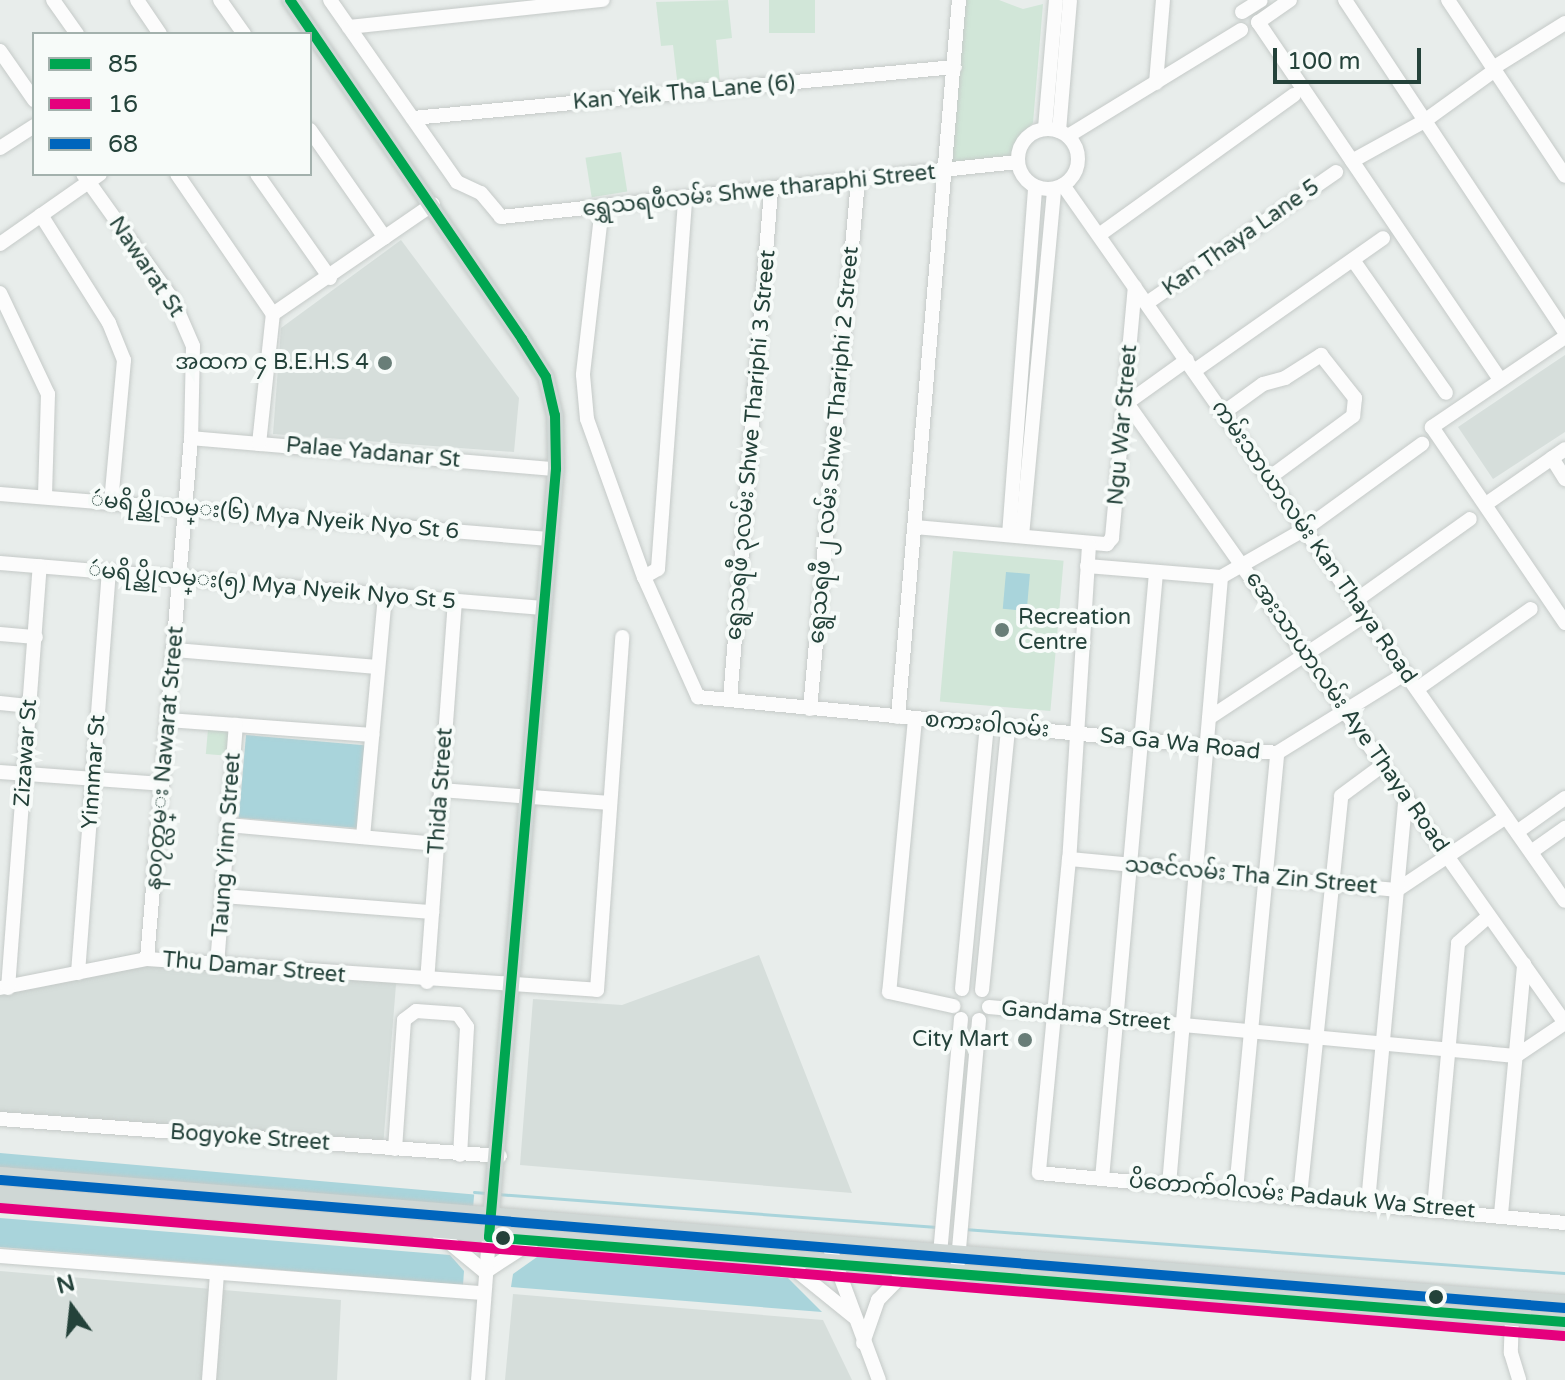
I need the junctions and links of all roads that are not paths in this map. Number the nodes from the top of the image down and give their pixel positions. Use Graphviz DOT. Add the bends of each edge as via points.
graph roads {
  1 [pos="53,0"];
  2 [pos="137,0"];
  3 [pos="220,0"];
  4 [pos="290,0"];
  5 [pos="330,0"];
  6 [pos="603,0"];
  7 [pos="959,0"];
  8 [pos="1056,0"];
  9 [pos="1070,0"];
  10 [pos="1163,0"];
  11 [pos="1261,0"];
  12 [pos="1290,0"];
  13 [pos="1345,0"];
  14 [pos="1448,0"];
  15 [pos="1243,6"];
  16 [pos="1565,23"];
  17 [pos="349,27"];
  18 [pos="1241,30"];
  19 [pos="76,32"];
  20 [pos="159,32"];
  21 [pos="243,32"];
  22 [pos="310,32"];
  23 [pos="312,34"];
  24 [pos="0,51"];
  25 [pos="955,67"];
  26 [pos="1494,69"];
  27 [pos="1156,83"];
  28 [pos="1294,95"];
  29 [pos="32,97"];
  30 [pos="413,118"];
  31 [pos="1423,122"];
  32 [pos="32,127"];
  33 [pos="1057,132"];
  34 [pos="312,133"];
  35 [pos="0,148"];
  36 [pos="1352,161"];
  37 [pos="1017,162"];
  38 [pos="1336,172"];
  39 [pos="943,173"];
  40 [pos="178,176"];
  41 [pos="258,176"];
  42 [pos="1565,176"];
  43 [pos="90,177"];
  44 [pos="858,181"];
  45 [pos="1035,187"];
  46 [pos="1058,187"];
  47 [pos="771,190"];
  48 [pos="685,198"];
  49 [pos="433,204"];
  50 [pos="602,207"];
  51 [pos="41,215"];
  52 [pos="1099,235"];
  53 [pos="385,238"];
  54 [pos="1383,238"];
  55 [pos="0,244"];
  56 [pos="1353,260"];
  57 [pos="330,278"];
  58 [pos="1135,287"];
  59 [pos="0,293"];
  60 [pos="1147,303"];
  61 [pos="273,314"];
  62 [pos="16,322"];
  63 [pos="0,329"];
  64 [pos="1565,335"];
  65 [pos="1190,366"];
  66 [pos="1500,380"];
  67 [pos="1446,393"];
  68 [pos="1127,403"];
  69 [pos="1223,413"];
  70 [pos="191,438"];
  71 [pos="259,444"];
  72 [pos="1422,444"];
  73 [pos="1565,449"];
  74 [pos="1552,458"];
  75 [pos="556,469"];
  76 [pos="1269,478"];
  77 [pos="1565,479"];
  78 [pos="0,494"];
  79 [pos="45,497"];
  80 [pos="111,503"];
  81 [pos="1486,504"];
  82 [pos="185,509"];
  83 [pos="1470,519"];
  84 [pos="915,527"];
  85 [pos="1305,529"];
  86 [pos="1016,535"];
  87 [pos="549,539"];
  88 [pos="1089,545"];
  89 [pos="0,563"];
  90 [pos="1244,565"];
  91 [pos="40,566"];
  92 [pos="1087,566"];
  93 [pos="109,572"];
  94 [pos="1156,573"];
  95 [pos="644,577"];
  96 [pos="1221,577"];
  97 [pos="181,578"];
  98 [pos="385,595"];
  99 [pos="455,601"];
  100 [pos="1355,601"];
  101 [pos="543,608"];
  102 [pos="1531,609"];
  103 [pos="1365,615"];
  104 [pos="1565,623"];
  105 [pos="0,634"];
  106 [pos="36,637"];
  107 [pos="622,637"];
  108 [pos="175,650"];
  109 [pos="1305,655"];
  110 [pos="377,667"];
  111 [pos="1406,673"];
  112 [pos="1417,689"];
  113 [pos="730,700"];
  114 [pos="0,703"];
  115 [pos="30,706"];
  116 [pos="810,709"];
  117 [pos="1346,711"];
  118 [pos="898,717"];
  119 [pos="1209,718"];
  120 [pos="915,719"];
  121 [pos="168,720"];
  122 [pos="236,725"];
  123 [pos="987,726"];
  124 [pos="1008,728"];
  125 [pos="1076,733"];
  126 [pos="372,735"];
  127 [pos="1141,740"];
  128 [pos="1207,747"];
  129 [pos="1277,753"];
  130 [pos="1383,765"];
  131 [pos="0,772"];
  132 [pos="25,774"];
  133 [pos="94,779"];
  134 [pos="162,784"];
  135 [pos="441,790"];
  136 [pos="526,796"];
  137 [pos="1406,796"];
  138 [pos="1565,798"];
  139 [pos="609,803"];
  140 [pos="1506,817"];
  141 [pos="228,825"];
  142 [pos="1565,828"];
  143 [pos="1517,832"];
  144 [pos="363,837"];
  145 [pos="437,844"];
  146 [pos="1531,852"];
  147 [pos="1449,858"];
  148 [pos="1069,859"];
  149 [pos="1130,865"];
  150 [pos="1196,871"];
  151 [pos="1266,877"];
  152 [pos="1332,884"];
  153 [pos="1397,890"];
  154 [pos="223,896"];
  155 [pos="1565,901"];
  156 [pos="432,912"];
  157 [pos="1489,916"];
  158 [pos="7,924"];
  159 [pos="147,959"];
  160 [pos="1524,964"];
  161 [pos="217,965"];
  162 [pos="78,973"];
  163 [pos="427,982"];
  164 [pos="4,988"];
  165 [pos="509,988"];
  166 [pos="962,989"];
  167 [pos="982,990"];
  168 [pos="989,1007"];
  169 [pos="957,1012"];
  170 [pos="1055,1013"];
  171 [pos="1116,1019"];
  172 [pos="979,1020"];
  173 [pos="1565,1023"];
  174 [pos="1183,1025"];
  175 [pos="1251,1031"];
  176 [pos="1315,1037"];
  177 [pos="1383,1044"];
  178 [pos="1447,1050"];
  179 [pos="1516,1056"];
  180 [pos="0,1119"];
  181 [pos="395,1149"];
  182 [pos="460,1155"];
  183 [pos="500,1156"];
  184 [pos="0,1175"];
  185 [pos="1102,1179"];
  186 [pos="1169,1185"];
  187 [pos="1236,1190"];
  188 [pos="0,1194"];
  189 [pos="1300,1196"];
  190 [pos="1368,1202"];
  191 [pos="1434,1208"];
  192 [pos="1501,1214"];
  193 [pos="491,1217"];
  194 [pos="1565,1218"];
  195 [pos="438,1233"];
  196 [pos="489,1237"];
  197 [pos="536,1239"];
  198 [pos="828,1243"];
  199 [pos="940,1254"];
  200 [pos="959,1255"];
  201 [pos="0,1256"];
  202 [pos="780,1257"];
  203 [pos="835,1263"];
  204 [pos="908,1269"];
  205 [pos="485,1272"];
  206 [pos="957,1272"];
  207 [pos="217,1273"];
  208 [pos="483,1293"];
  209 [pos="1565,1303"];
  210 [pos="1512,1317"];
  211 [pos="855,1318"];
  212 [pos="1565,1322"];
  213 [pos="863,1344"];
  214 [pos="209,1380"];
  215 [pos="478,1380"];
  216 [pos="879,1380"];
  217 [pos="1519,1380"];
  1 -- 19 [label="street"];
  2 -- 20 [label="street"];
  3 -- 21 [label="street"];
  4 -- 22 [label="main road"];
  5 -- 17 [label="street"];
  6 -- 17 [label="street"];
  7 -- 25 [label="street"];
  8 -- 33 [label="street"];
  9 -- 33 [label="street"];
  10 -- 27 [label="street"];
  11 -- 15 [label="street"];
  12 -- 36 [label="street" via="1258,22"];
  13 -- 31 [label="street"];
  14 -- 26 [label="street"];
  16 -- 26 [label="street"];
  17 -- 30 [label="street"];
  18 -- 27 [label="street"];
  23 -- 49 [label="main road"];
  24 -- 29 [label="street"];
  25 -- 30 [label="street, Kan Yeik Tha Lane (6)"];
  25 -- 39 [label="street"];
  26 -- 31 [label="street"];
  26 -- 42 [label="street"];
  27 -- 33 [label="street"];
  28 -- 52 [label="street"];
  30 -- 50 [label="street, ရွှေသရဖီလမ်း Shwe tharaphi Street" via="461,186 481,193 501,217"];
  31 -- 36 [label="street"];
  31 -- 64 [label="street"];
  32 -- 35 [label="street"];
  33 -- 37 [label="street" via="1026,138"];
  33 -- 46 [label="street" via="1078,166"];
  34 -- 53 [label="street"];
  36 -- 66 [label="street"];
  37 -- 39 [label="street, ရွှေသရဖီလမ်း Shwe tharaphi Street"];
  37 -- 45 [label="street"];
  38 -- 60 [label="street, Kan Thaya Lane 5"];
  39 -- 44 [label="street, ရွှေသရဖီလမ်း Shwe tharaphi Street"];
  39 -- 84 [label="street"];
  40 -- 61 [label="street"];
  41 -- 57 [label="street"];
  43 -- 51 [label="street"];
  43 -- 70 [label="street, Nawarat St" via="173,300 193,346"];
  44 -- 47 [label="street, ရွှေသရဖီလမ်း Shwe tharaphi Street"];
  44 -- 116 [label="street, ရွေသရဖီ ၂ လမ်း Shwe Thariphi 2 Street"];
  45 -- 46 [label="street"];
  45 -- 86 [label="street"];
  46 -- 52 [label="street, ကမ်းသာယာလမ်း Kan Thaya Road"];
  46 -- 86 [label="street"];
  47 -- 48 [label="street, ရွှေသရဖီလမ်း Shwe tharaphi Street"];
  47 -- 113 [label="street, ရွေသရဖီ ၃လမ်း Shwe Thariphi 3 Street"];
  48 -- 50 [label="street, ရွှေသရဖီလမ်း Shwe tharaphi Street"];
  48 -- 95 [label="street" via="658,569"];
  49 -- 53 [label="street"];
  49 -- 75 [label="main road" via="546,377 555,415"];
  50 -- 95 [label="street" via="583,375 587,419"];
  51 -- 55 [label="street"];
  51 -- 80 [label="street" via="109,323 124,360"];
  52 -- 58 [label="street, ကမ်းသာယာလမ်း Kan Thaya Road"];
  53 -- 57 [label="street"];
  54 -- 56 [label="street"];
  56 -- 65 [label="street"];
  56 -- 67 [label="street"];
  57 -- 61 [label="street"];
  58 -- 60 [label="street, ကမ်းသာယာလမ်း Kan Thaya Road"];
  58 -- 68 [label="street, Ngu War Street"];
  59 -- 62 [label="street"];
  60 -- 65 [label="street, ကမ်းသာယာလမ်း Kan Thaya Road"];
  61 -- 71 [label="street"];
  62 -- 63 [label="street"];
  62 -- 79 [label="street" via="48,394"];
  64 -- 66 [label="street"];
  65 -- 68 [label="street"];
  65 -- 69 [label="street, ကမ်းသာယာလမ်း Kan Thaya Road"];
  66 -- 81 [label="street" via="1432,427"];
  68 -- 88 [label="street, Ngu War Street" via="1112,538"];
  68 -- 90 [label="street, အေးသာယာလမ်း Aye Thaya Road"];
  69 -- 76 [label="street, ကမ်းသာယာလမ်း Kan Thaya Road"];
  69 -- 76 [label="street" via="1263,384 1285,378 1321,355 1346,385 1357,402 1353,416"];
  70 -- 71 [label="street, Palae Yadanar St"];
  70 -- 82 [label="street, Nawarat St"];
  71 -- 75 [label="street, Palae Yadanar St"];
  72 -- 85 [label="street"];
  73 -- 74 [label="street"];
  74 -- 77 [label="street"];
  74 -- 81 [label="street"];
  75 -- 87 [label="main road"];
  76 -- 85 [label="street, ကမ်းသာယာလမ်း Kan Thaya Road"];
  78 -- 79 [label="street, ဴမရိပ္ညိုလမ္း(၆) Mya Nyeik Nyo St 6"];
  79 -- 80 [label="street, ဴမရိပ္ညိုလမ္း(၆) Mya Nyeik Nyo St 6"];
  80 -- 82 [label="street, ဴမရိပ္ညိုလမ္း(၆) Mya Nyeik Nyo St 6"];
  81 -- 104 [label="street"];
  82 -- 87 [label="street, ဴမရိပ္ညိုလမ္း(၆) Mya Nyeik Nyo St 6"];
  82 -- 97 [label="street, နဝ၇တ္လမ္း Nawarat Street"];
  83 -- 100 [label="street"];
  84 -- 86 [label="street"];
  84 -- 118 [label="street"];
  85 -- 90 [label="street"];
  85 -- 100 [label="street, ကမ်းသာယာလမ်း Kan Thaya Road"];
  86 -- 88 [label="street"];
  87 -- 101 [label="main road"];
  88 -- 92 [label="street"];
  89 -- 91 [label="street, ဴမရိပ္ညိုလမ္း(၅) Mya Nyeik Nyo St 5"];
  90 -- 96 [label="street"];
  90 -- 109 [label="street, အေးသာယာလမ်း Aye Thaya Road"];
  91 -- 93 [label="street, ဴမရိပ္ညိုလမ္း(၅) Mya Nyeik Nyo St 5"];
  91 -- 106 [label="street, Zizawar St"];
  92 -- 94 [label="street"];
  92 -- 125 [label="street"];
  93 -- 97 [label="street, ဴမရိပ္ညိုလမ္း(၅) Mya Nyeik Nyo St 5"];
  93 -- 133 [label="street, Yinnmar St"];
  94 -- 96 [label="street"];
  94 -- 127 [label="street"];
  95 -- 113 [label="street, စကား၀ါလမ်း" via="698,697"];
  96 -- 119 [label="street"];
  97 -- 98 [label="street, ဴမရိပ္ညိုလမ္း(၅) Mya Nyeik Nyo St 5"];
  97 -- 108 [label="street, နဝ၇တ္လမ္း Nawarat Street"];
  98 -- 99 [label="street, ဴမရိပ္ညိုလမ္း(၅) Mya Nyeik Nyo St 5"];
  98 -- 110 [label="street"];
  99 -- 101 [label="street, ဴမရိပ္ညိုလမ္း(၅) Mya Nyeik Nyo St 5"];
  99 -- 135 [label="street, Thida Street"];
  100 -- 103 [label="street, ကမ်းသာယာလမ်း Kan Thaya Road"];
  101 -- 136 [label="main road"];
  102 -- 112 [label="street"];
  103 -- 109 [label="street"];
  103 -- 111 [label="street, ကမ်းသာယာလမ်း Kan Thaya Road"];
  105 -- 106 [label="street"];
  106 -- 115 [label="street, Zizawar St"];
  107 -- 139 [label="street"];
  108 -- 110 [label="street"];
  108 -- 121 [label="street, နဝ၇တ္လမ္း Nawarat Street"];
  109 -- 117 [label="street, အေးသာယာလမ်း Aye Thaya Road"];
  109 -- 119 [label="street"];
  110 -- 126 [label="street"];
  111 -- 112 [label="street, ကမ်းသာယာလမ်း Kan Thaya Road"];
  111 -- 117 [label="street, Sa Ga Wa Road"];
  112 -- 140 [label="street, ကမ်းသာယာလမ်း Kan Thaya Road"];
  113 -- 116 [label="street, စကား၀ါလမ်း"];
  114 -- 115 [label="street"];
  115 -- 132 [label="street, Zizawar St"];
  116 -- 118 [label="street, စကား၀ါလမ်း"];
  117 -- 129 [label="street, Sa Ga Wa Road"];
  117 -- 130 [label="street, အေးသာယာလမ်း Aye Thaya Road"];
  118 -- 120 [label="street, စကား၀ါလမ်း"];
  119 -- 128 [label="street"];
  120 -- 123 [label="street, စကား၀ါလမ်း"];
  120 -- 169 [label="street" via="889,992"];
  121 -- 122 [label="street"];
  121 -- 134 [label="street, နဝ၇တ္လမ္း Nawarat Street"];
  122 -- 126 [label="street"];
  122 -- 141 [label="street, Taung Yinn Street"];
  123 -- 124 [label="street, စကား၀ါလမ်း"];
  123 -- 166 [label="street"];
  124 -- 125 [label="street, စကား၀ါလမ်း"];
  124 -- 167 [label="street"];
  125 -- 127 [label="street, Sa Ga Wa Road"];
  125 -- 148 [label="street"];
  126 -- 144 [label="street"];
  127 -- 128 [label="street, Sa Ga Wa Road"];
  127 -- 149 [label="street"];
  128 -- 129 [label="street, Sa Ga Wa Road"];
  128 -- 150 [label="street"];
  129 -- 151 [label="street"];
  130 -- 137 [label="street, အေးသာယာလမ်း Aye Thaya Road"];
  130 -- 152 [label="street" via="1341,796"];
  131 -- 132 [label="street"];
  132 -- 133 [label="street"];
  132 -- 158 [label="street, Zizawar St"];
  133 -- 134 [label="street"];
  133 -- 162 [label="street, Yinnmar St"];
  134 -- 159 [label="street, နဝ၇တ္လမ္း Nawarat Street"];
  135 -- 136 [label="street"];
  135 -- 145 [label="street, Thida Street"];
  136 -- 139 [label="street"];
  136 -- 165 [label="main road"];
  137 -- 147 [label="street, အေးသာယာလမ်း Aye Thaya Road"];
  137 -- 153 [label="street"];
  138 -- 143 [label="street"];
  139 -- 165 [label="street, Thu Damar Street" via="597,990"];
  140 -- 143 [label="street, ကမ်းသာယာလမ်း Kan Thaya Road"];
  140 -- 147 [label="street, သဇင်လမ်း Tha Zin Street"];
  141 -- 144 [label="street"];
  141 -- 154 [label="street, Taung Yinn Street"];
  142 -- 146 [label="street"];
  143 -- 146 [label="street, ကမ်းသာယာလမ်း Kan Thaya Road"];
  144 -- 145 [label="street"];
  145 -- 156 [label="street, Thida Street"];
  146 -- 155 [label="street, ကမ်းသာယာလမ်း Kan Thaya Road"];
  147 -- 153 [label="street, သဇင်လမ်း Tha Zin Street"];
  147 -- 157 [label="street, အေးသာယာလမ်း Aye Thaya Road"];
  148 -- 149 [label="street, သဇင်လမ်း Tha Zin Street"];
  148 -- 170 [label="street"];
  149 -- 150 [label="street, သဇင်လမ်း Tha Zin Street"];
  149 -- 171 [label="street"];
  150 -- 151 [label="street, သဇင်လမ်း Tha Zin Street"];
  150 -- 174 [label="street"];
  151 -- 152 [label="street, သဇင်လမ်း Tha Zin Street"];
  151 -- 175 [label="street"];
  152 -- 153 [label="street, သဇင်လမ်း Tha Zin Street"];
  152 -- 176 [label="street"];
  153 -- 177 [label="street"];
  154 -- 156 [label="street"];
  154 -- 161 [label="street, Taung Yinn Street"];
  156 -- 163 [label="street, Thida Street"];
  157 -- 160 [label="street, အေးသာယာလမ်း Aye Thaya Road"];
  157 -- 178 [label="street" via="1458,943"];
  158 -- 164 [label="street, Zizawar St"];
  159 -- 161 [label="street, Thu Damar Street"];
  159 -- 162 [label="street, Thu Damar Street"];
  160 -- 173 [label="street, အေးသာယာလမ်း Aye Thaya Road"];
  160 -- 179 [label="street"];
  161 -- 163 [label="street, Thu Damar Street"];
  162 -- 164 [label="street, Thu Damar Street"];
  163 -- 165 [label="street, Thu Damar Street"];
  165 -- 183 [label="main road"];
  166 -- 167 [label="street"];
  166 -- 169 [label="street"];
  167 -- 168 [label="street"];
  168 -- 170 [label="street, Gandama Street"];
  168 -- 172 [label="street"];
  169 -- 172 [label="street"];
  169 -- 199 [label="street"];
  170 -- 171 [label="street, Gandama Street"];
  170 -- 185 [label="street, ပိတောက်ဝါလမ်း Padauk Wa Street" via="1039,1173"];
  171 -- 174 [label="street, Gandama Street"];
  171 -- 185 [label="street"];
  172 -- 200 [label="street"];
  173 -- 179 [label="street"];
  174 -- 175 [label="street, Gandama Street"];
  174 -- 186 [label="street"];
  175 -- 176 [label="street, Gandama Street"];
  175 -- 187 [label="street"];
  176 -- 177 [label="street, Gandama Street"];
  176 -- 189 [label="street"];
  177 -- 178 [label="street"];
  177 -- 190 [label="street"];
  178 -- 179 [label="street"];
  178 -- 191 [label="street"];
  179 -- 192 [label="street"];
  180 -- 181 [label="street, Bogyoke Street"];
  181 -- 182 [label="street, Bogyoke Street"];
  181 -- 182 [label="street" via="404,1020 416,1011 458,1014 467,1027"];
  182 -- 183 [label="street, Bogyoke Street"];
  183 -- 193 [label="main road"];
  184 -- 193 [label="main road"];
  185 -- 186 [label="street, ပိတောက်ဝါလမ်း Padauk Wa Street"];
  186 -- 187 [label="street, ပိတောက်ဝါလမ်း Padauk Wa Street"];
  187 -- 189 [label="street, ပိတောက်ဝါလမ်း Padauk Wa Street"];
  188 -- 195 [label="main road"];
  189 -- 190 [label="street, ပိတောက်ဝါလမ်း Padauk Wa Street"];
  190 -- 191 [label="street, ပိတောက်ဝါလမ်း Padauk Wa Street"];
  191 -- 192 [label="street, ပိတောက်ဝါလမ်း Padauk Wa Street"];
  192 -- 194 [label="street, ပိတောက်ဝါလမ်း Padauk Wa Street"];
  193 -- 196 [label="main road"];
  193 -- 198 [label="main road"];
  195 -- 196 [label="main road"];
  195 -- 205 [label="street"];
  196 -- 197 [label="main road"];
  196 -- 205 [label="street"];
  197 -- 202 [label="main road"];
  197 -- 205 [label="street"];
  198 -- 199 [label="main road"];
  198 -- 203 [label="street"];
  199 -- 200 [label="main road"];
  200 -- 206 [label="street"];
  200 -- 209 [label="main road"];
  201 -- 207 [label="street"];
  202 -- 203 [label="main road"];
  202 -- 211 [label="street"];
  203 -- 204 [label="main road"];
  203 -- 211 [label="street"];
  204 -- 206 [label="main road"];
  204 -- 213 [label="street" via="878,1300"];
  205 -- 208 [label="street"];
  206 -- 210 [label="main road"];
  207 -- 208 [label="street"];
  207 -- 214 [label="street"];
  208 -- 215 [label="street"];
  210 -- 212 [label="main road"];
  210 -- 217 [label="street" via="1511,1353"];
  211 -- 213 [label="street"];
  213 -- 216 [label="street"];
}
